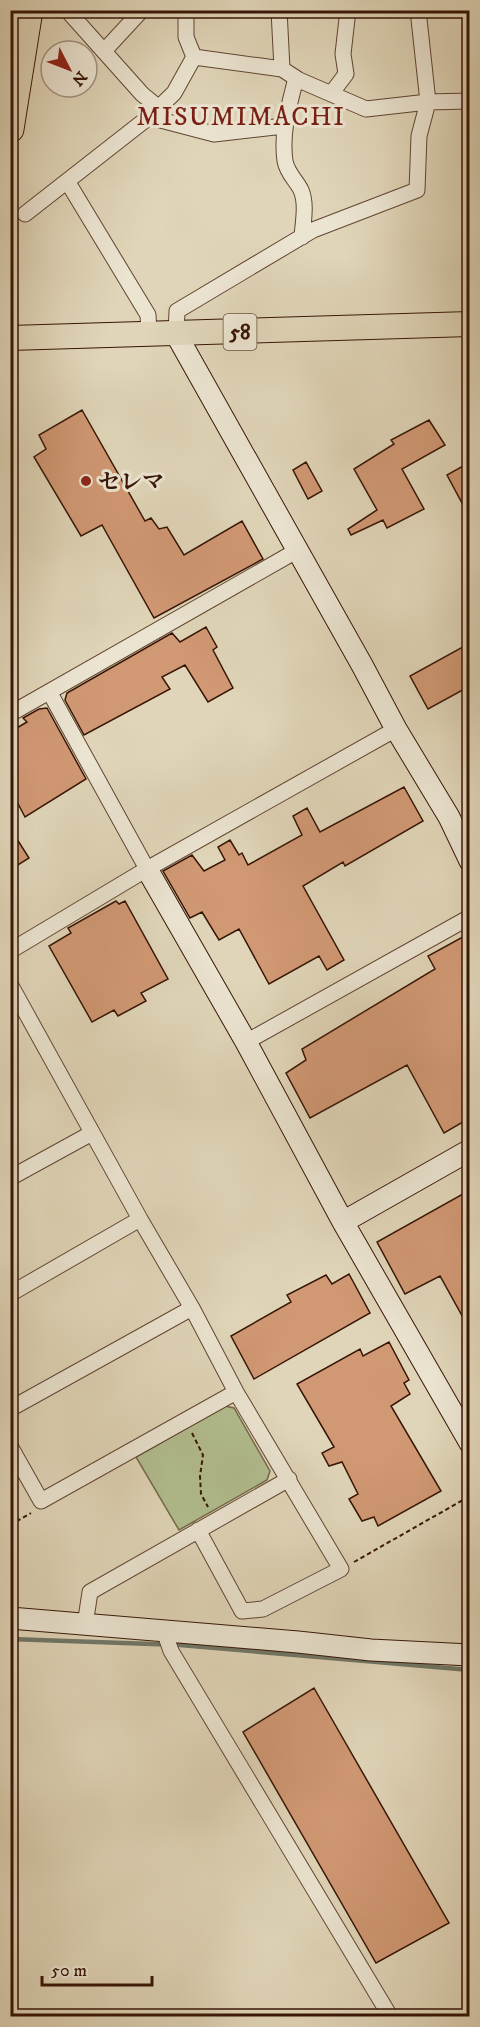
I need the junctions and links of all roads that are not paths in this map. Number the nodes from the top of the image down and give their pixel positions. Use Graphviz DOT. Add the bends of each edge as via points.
graph roads {
  1 [pos="28,10"];
  2 [pos="67,10"];
  3 [pos="142,10"];
  4 [pos="279,10"];
  5 [pos="348,10"];
  6 [pos="418,10"];
  7 [pos="189,11"];
  8 [pos="104,51"];
  9 [pos="194,57"];
  10 [pos="282,69"];
  11 [pos="296,78"];
  12 [pos="330,93"];
  13 [pos="470,101"];
  14 [pos="428,102"];
  15 [pos="154,112"];
  16 [pos="284,126"];
  17 [pos="10,129"];
  18 [pos="67,181"];
  19 [pos="25,214"];
  20 [pos="302,237"];
  21 [pos="470,324"];
  22 [pos="149,333"];
  23 [pos="176,334"];
  24 [pos="10,338"];
  25 [pos="298,550"];
  26 [pos="50,693"];
  27 [pos="10,714"];
  28 [pos="396,729"];
  29 [pos="470,861"];
  30 [pos="147,869"];
  31 [pos="470,917"];
  32 [pos="10,951"];
  33 [pos="12,993"];
  34 [pos="246,1042"];
  35 [pos="92,1133"];
  36 [pos="470,1150"];
  37 [pos="10,1178"];
  38 [pos="140,1219"];
  39 [pos="343,1222"];
  40 [pos="10,1293"];
  41 [pos="192,1308"];
  42 [pos="236,1392"];
  43 [pos="10,1409"];
  44 [pos="470,1443"];
  45 [pos="10,1446"];
  46 [pos="289,1479"];
  47 [pos="198,1530"];
  48 [pos="10,1618"];
  49 [pos="85,1625"];
  50 [pos="168,1640"];
  51 [pos="470,1655"];
  52 [pos="390,2016"];
  1 -- 17 [label="highway"];
  2 -- 8 [label="street"];
  3 -- 8 [label="street"];
  4 -- 10 [label="street"];
  5 -- 12 [label="street" via="343,54 346,74"];
  6 -- 14 [label="street"];
  7 -- 9 [label="street" via="186,37"];
  8 -- 15 [label="street"];
  9 -- 10 [label="street"];
  9 -- 15 [label="street" via="174,93"];
  10 -- 11 [label="street"];
  11 -- 12 [label="street"];
  11 -- 16 [label="street"];
  12 -- 14 [label="street" via="366,108"];
  13 -- 14 [label="street"];
  14 -- 20 [label="street" via="418,136 417,190"];
  15 -- 16 [label="street" via="214,134"];
  15 -- 18 [label="street"];
  16 -- 20 [label="street" via="288,170 304,203"];
  18 -- 19 [label="street"];
  18 -- 22 [label="street" via="148,315"];
  20 -- 23 [label="street" via="177,311"];
  21 -- 23 [label="main road, 58"];
  22 -- 23 [label="main road, 58"];
  22 -- 24 [label="main road, 58"];
  23 -- 25 [label="street"];
  25 -- 26 [label="street"];
  25 -- 28 [label="street"];
  26 -- 27 [label="street"];
  26 -- 30 [label="street"];
  28 -- 29 [label="street"];
  28 -- 30 [label="street"];
  30 -- 32 [label="street"];
  30 -- 34 [label="street"];
  31 -- 34 [label="street"];
  33 -- 35 [label="street"];
  34 -- 39 [label="street"];
  35 -- 37 [label="street"];
  35 -- 38 [label="street"];
  36 -- 39 [label="street"];
  38 -- 40 [label="street"];
  38 -- 41 [label="street"];
  39 -- 44 [label="street"];
  41 -- 42 [label="street"];
  41 -- 43 [label="street"];
  42 -- 45 [label="street" via="41,1501"];
  42 -- 46 [label="street"];
  46 -- 47 [label="street"];
  46 -- 47 [label="street" via="341,1569 263,1609 242,1611"];
  47 -- 49 [label="street" via="90,1592"];
  48 -- 49 [label="street"];
  49 -- 50 [label="street"];
  50 -- 51 [label="street" via="298,1642"];
  50 -- 52 [label="street"];
}
